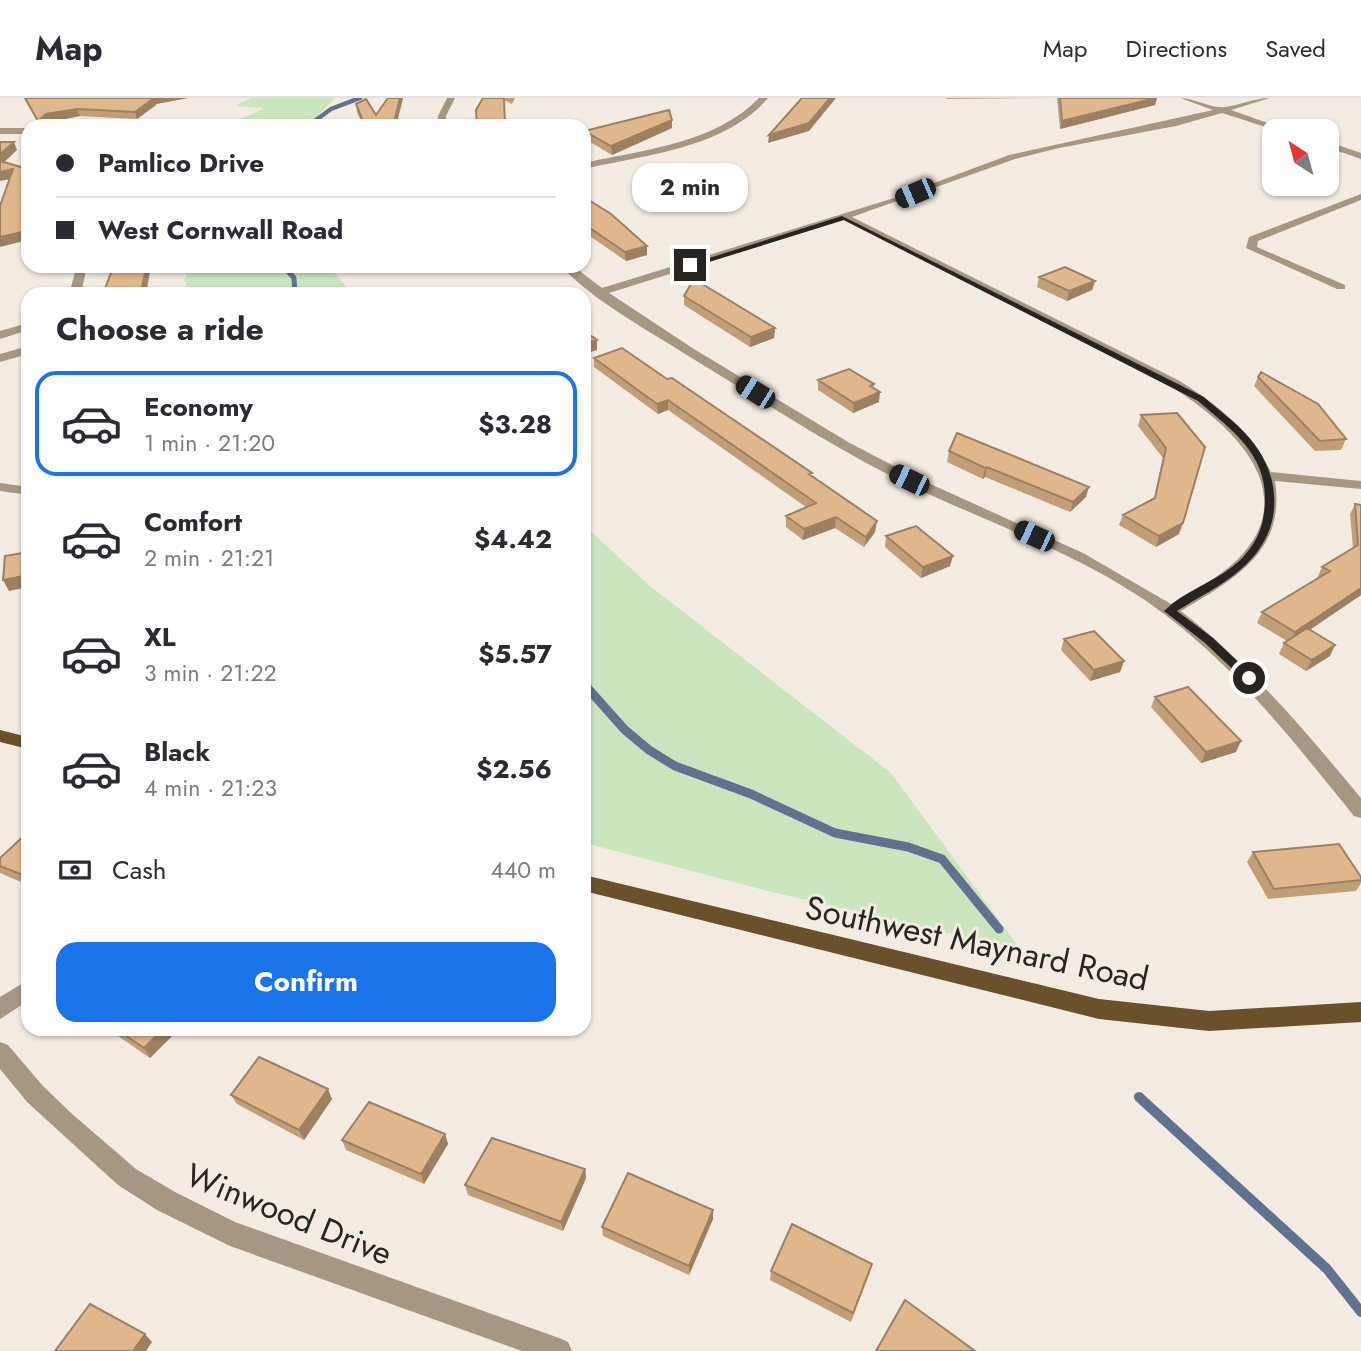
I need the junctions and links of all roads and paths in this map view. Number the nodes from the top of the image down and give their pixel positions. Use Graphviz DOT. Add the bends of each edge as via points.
graph roads {
  1 [pos="451,98"];
  2 [pos="764,98"];
  3 [pos="1184,98"];
  4 [pos="1266,98"];
  5 [pos="1224,111"];
  6 [pos="441,119"];
  7 [pos="1262,123"];
  8 [pos="0,131"];
  9 [pos="21,131"];
  10 [pos="1339,149"];
  11 [pos="1361,156"];
  12 [pos="591,164"];
  13 [pos="1361,197"];
  14 [pos="845,217"];
  15 [pos="576,273"];
  16 [pos="1341,286"];
  17 [pos="602,292"];
  18 [pos="21,328"];
  19 [pos="0,335"];
  20 [pos="21,352"];
  21 [pos="0,358"];
  22 [pos="1268,476"];
  23 [pos="1361,485"];
  24 [pos="0,487"];
  25 [pos="21,489"];
  26 [pos="1170,611"];
  27 [pos="0,736"];
  28 [pos="21,741"];
  29 [pos="1361,811"];
  30 [pos="591,885"];
  31 [pos="21,994"];
  32 [pos="0,1009"];
  33 [pos="1361,1012"];
  34 [pos="0,1052"];
  35 [pos="559,1351"];
  1 -- 6 [label="street"];
  2 -- 12 [label="street" via="747,115 711,134"];
  3 -- 5 [label="street"];
  4 -- 5 [label="street"];
  5 -- 7 [label="street"];
  5 -- 14 [label="street" via="1012,157"];
  8 -- 9 [label="street"];
  10 -- 11 [label="street"];
  13 -- 16 [label="street" via="1253,239 1251,248"];
  14 -- 17 [label="street"];
  14 -- 22 [label="street" via="1201,399 1242,435"];
  15 -- 17 [label="street"];
  17 -- 26 [label="street" via="690,352 860,455 1114,575"];
  18 -- 19 [label="street"];
  20 -- 21 [label="street"];
  22 -- 23 [label="street"];
  22 -- 26 [label="street" via="1270,504 1258,545 1236,569"];
  24 -- 25 [label="street"];
  26 -- 29 [label="street" via="1249,678"];
  27 -- 28 [label="main road"];
  30 -- 33 [label="main road, Southwest Maynard Road" via="1099,1009 1209,1021"];
  31 -- 32 [label="street"];
  34 -- 35 [label="street, Winwood Drive" via="63,1121 127,1177 166,1201 230,1233"];
}
